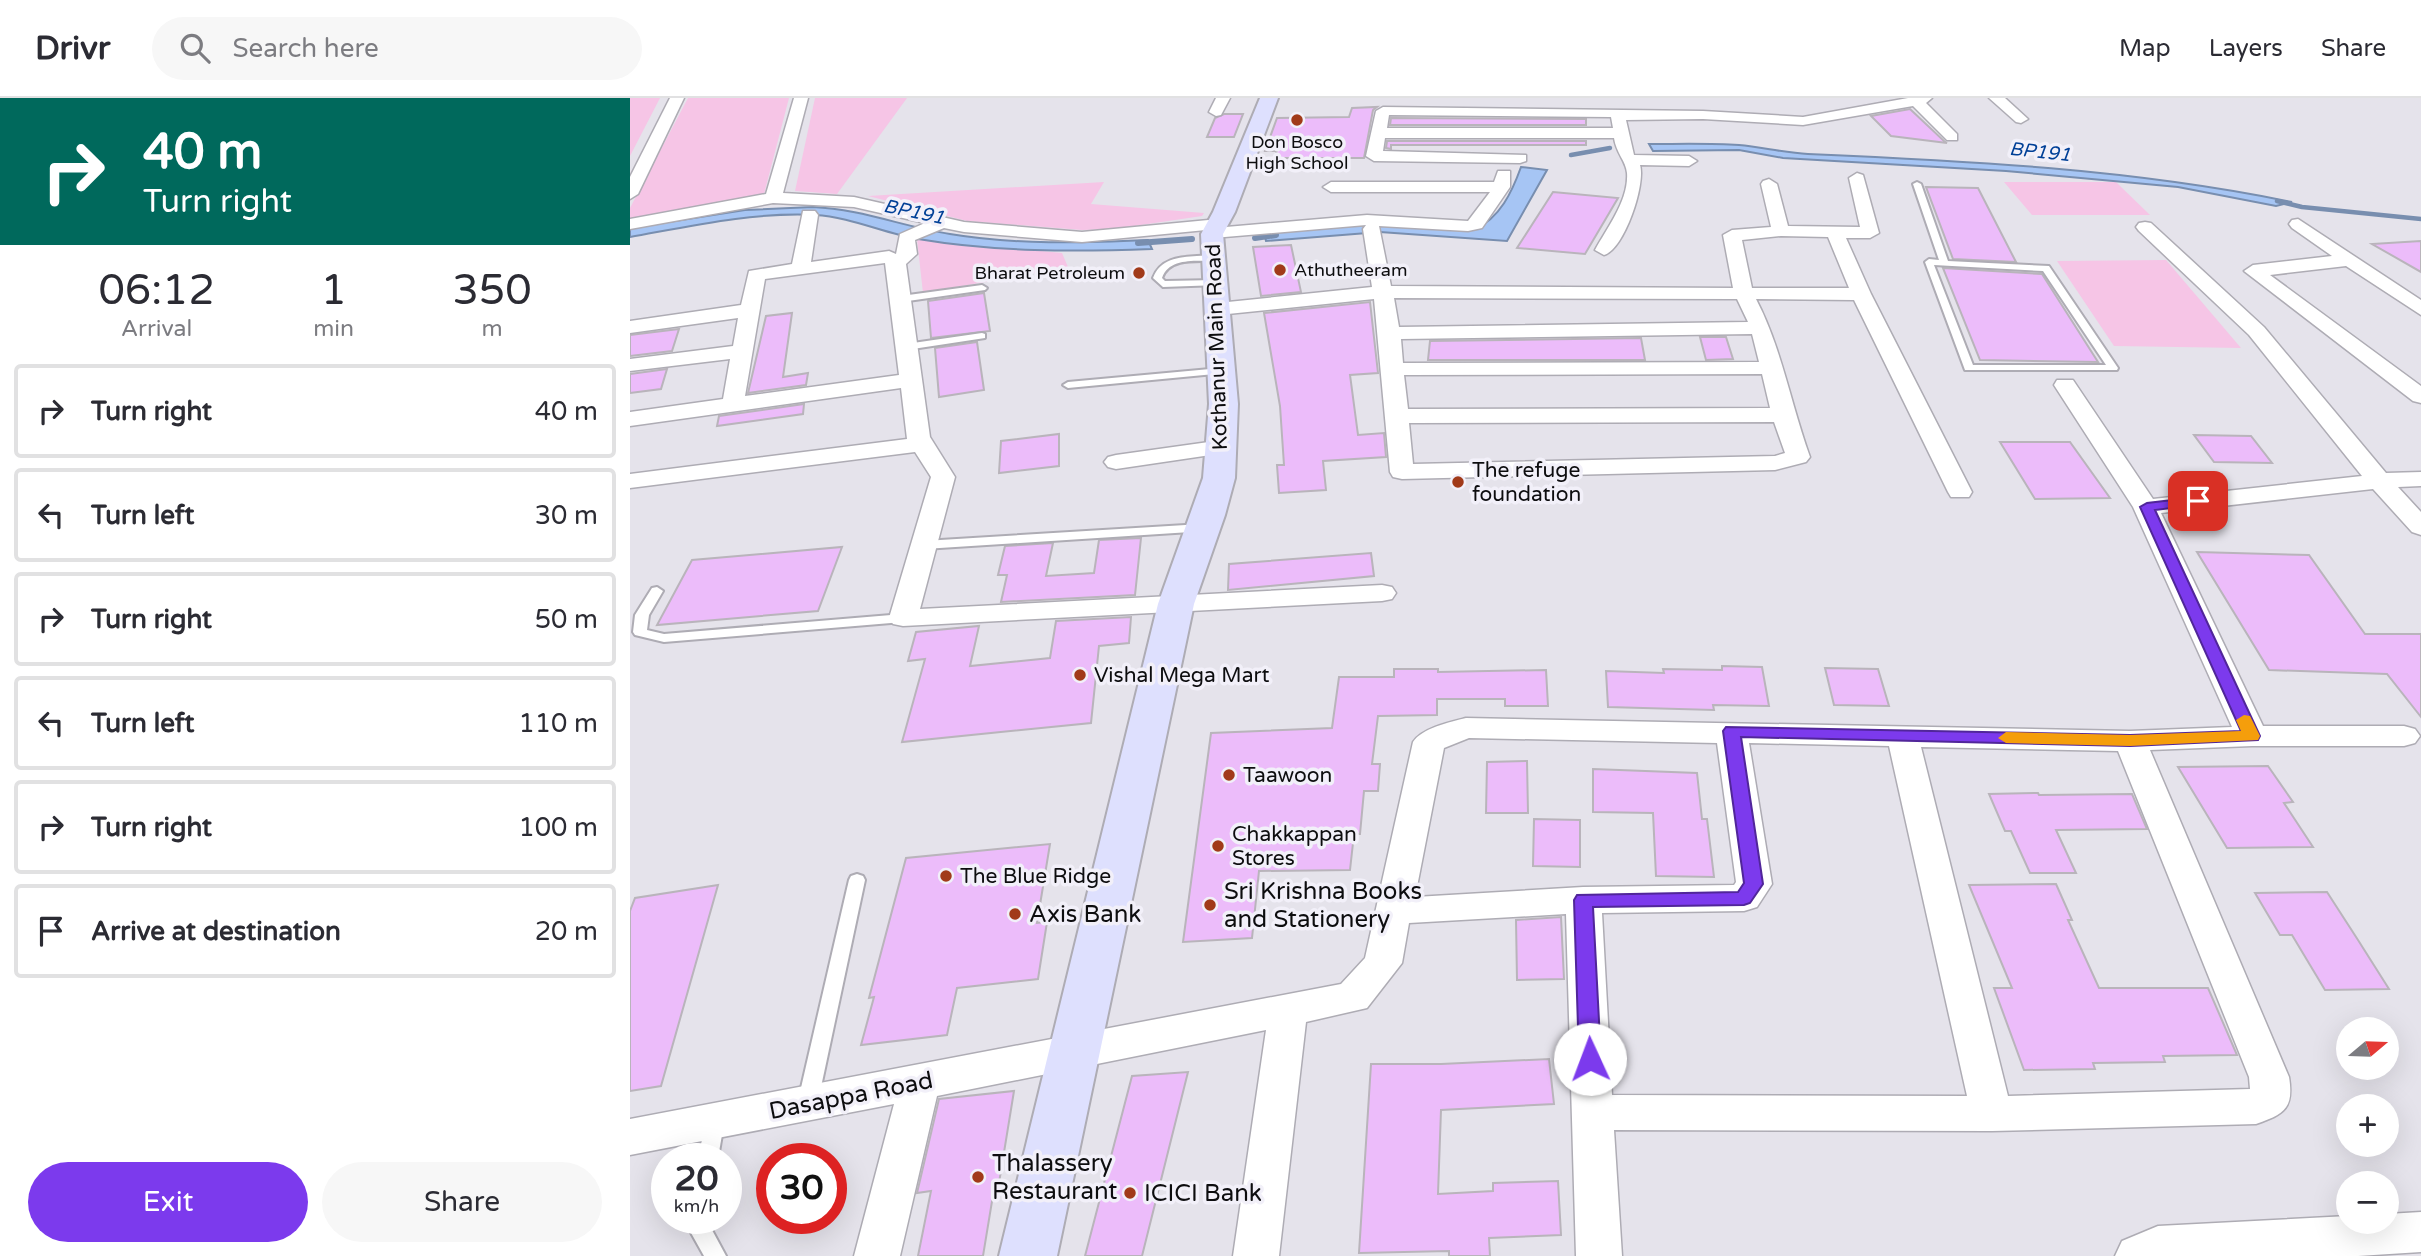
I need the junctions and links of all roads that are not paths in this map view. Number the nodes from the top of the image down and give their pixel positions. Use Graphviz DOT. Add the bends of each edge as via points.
graph roads {
  1 [pos="677,98"];
  2 [pos="801,98"];
  3 [pos="1269,98"];
  4 [pos="1852,98"];
  5 [pos="1996,98"];
  6 [pos="1921,100"];
  7 [pos="1384,104"];
  8 [pos="1791,106"];
  9 [pos="1617,109"];
  10 [pos="1864,112"];
  11 [pos="2021,119"];
  12 [pos="1803,121"];
  13 [pos="1379,133"];
  14 [pos="1622,133"];
  15 [pos="1952,137"];
  16 [pos="1520,158"];
  17 [pos="1633,160"];
  18 [pos="1689,161"];
  19 [pos="1857,178"];
  20 [pos="1769,184"];
  21 [pos="1917,184"];
  22 [pos="1331,187"];
  23 [pos="630,194"];
  24 [pos="773,198"];
  25 [pos="809,215"];
  26 [pos="630,224"];
  27 [pos="939,224"];
  28 [pos="2298,224"];
  29 [pos="2146,227"];
  30 [pos="1372,229"];
  31 [pos="1781,231"];
  32 [pos="1835,233"];
  33 [pos="1604,250"];
  34 [pos="2347,260"];
  35 [pos="1216,261"];
  36 [pos="896,262"];
  37 [pos="1944,262"];
  38 [pos="802,269"];
  39 [pos="982,288"];
  40 [pos="1381,292"];
  41 [pos="1744,293"];
  42 [pos="1861,294"];
  43 [pos="901,299"];
  44 [pos="2421,309"];
  45 [pos="750,310"];
  46 [pos="630,327"];
  47 [pos="1761,328"];
  48 [pos="1390,333"];
  49 [pos="982,336"];
  50 [pos="906,347"];
  51 [pos="744,351"];
  52 [pos="630,365"];
  53 [pos="1770,368"];
  54 [pos="1393,369"];
  55 [pos="1221,371"];
  56 [pos="2061,377"];
  57 [pos="909,380"];
  58 [pos="1068,385"];
  59 [pos="2421,396"];
  60 [pos="733,404"];
  61 [pos="1783,415"];
  62 [pos="1396,416"];
  63 [pos="630,419"];
  64 [pos="921,444"];
  65 [pos="1223,447"];
  66 [pos="1116,462"];
  67 [pos="2421,479"];
  68 [pos="630,481"];
  69 [pos="2379,481"];
  70 [pos="1961,492"];
  71 [pos="2147,507"];
  72 [pos="2421,527"];
  73 [pos="1203,528"];
  74 [pos="924,545"];
  75 [pos="657,592"];
  76 [pos="1382,593"];
  77 [pos="1176,604"];
  78 [pos="903,618"];
  79 [pos="1731,731"];
  80 [pos="1902,735"];
  81 [pos="2252,736"];
  82 [pos="2404,736"];
  83 [pos="2130,741"];
  84 [pos="857,880"];
  85 [pos="1584,900"];
  86 [pos="1394,911"];
  87 [pos="1288,1010"];
  88 [pos="1071,1054"];
  89 [pos="920,1083"];
  90 [pos="807,1105"];
  91 [pos="1592,1112"];
  92 [pos="1992,1114"];
  93 [pos="630,1137"];
  94 [pos="711,1140"];
  95 [pos="2421,1232"];
  96 [pos="703,1234"];
  97 [pos="715,1256"];
  98 [pos="877,1256"];
  99 [pos="1028,1256"];
  100 [pos="1256,1256"];
  101 [pos="1599,1256"];
  102 [pos="2138,1256"];
  1 -- 23 [label="street"];
  2 -- 24 [label="street"];
  3 -- 35 [label="main road, Kothanur Main Road"];
  4 -- 10 [label="street"];
  5 -- 11 [label="street"];
  6 -- 10 [label="street"];
  6 -- 15 [label="street"];
  7 -- 9 [label="street"];
  7 -- 13 [label="street"];
  8 -- 12 [label="street"];
  9 -- 12 [label="street"];
  9 -- 14 [label="street"];
  10 -- 12 [label="street"];
  13 -- 14 [label="street"];
  13 -- 16 [label="street" via="1374,156"];
  14 -- 17 [label="street" via="1624,153"];
  17 -- 18 [label="street"];
  17 -- 33 [label="street" via="1636,174 1630,198"];
  19 -- 32 [label="street" via="1871,230"];
  20 -- 31 [label="street"];
  21 -- 37 [label="lane"];
  22 -- 35 [label="street" via="1503,180 1476,224 1367,220"];
  24 -- 26 [label="street"];
  24 -- 27 [label="street" via="854,202"];
  25 -- 38 [label="street"];
  27 -- 35 [label="street" via="1082,237"];
  27 -- 36 [label="street" via="906,238 908,254"];
  28 -- 34 [label="street"];
  29 -- 69 [label="street" via="2277,353"];
  30 -- 40 [label="street"];
  31 -- 32 [label="street"];
  31 -- 41 [label="street" via="1732,235"];
  32 -- 42 [label="street"];
  34 -- 44 [label="street"];
  34 -- 59 [label="street" via="2253,271"];
  35 -- 35 [label="lane" via="1163,284 1157,278 1166,264"];
  35 -- 40 [label="street"];
  35 -- 55 [label="main road, Kothanur Main Road"];
  36 -- 38 [label="street" via="889,257"];
  36 -- 43 [label="street"];
  37 -- 56 [label="lane" via="1929,262 1969,368"];
  37 -- 56 [label="lane" via="2046,268 2113,368"];
  38 -- 45 [label="street" via="756,275"];
  39 -- 43 [label="lane"];
  40 -- 41 [label="street"];
  40 -- 48 [label="street"];
  41 -- 42 [label="street"];
  41 -- 47 [label="street"];
  42 -- 70 [label="street"];
  43 -- 50 [label="street"];
  45 -- 46 [label="street"];
  45 -- 51 [label="street"];
  47 -- 48 [label="street"];
  47 -- 53 [label="street"];
  48 -- 54 [label="street"];
  49 -- 50 [label="lane"];
  50 -- 57 [label="street"];
  51 -- 52 [label="street"];
  51 -- 60 [label="street"];
  53 -- 54 [label="street"];
  53 -- 61 [label="street"];
  54 -- 62 [label="street"];
  55 -- 58 [label="lane"];
  55 -- 65 [label="main road, Kothanur Main Road"];
  56 -- 71 [label="street"];
  57 -- 60 [label="street"];
  57 -- 64 [label="street"];
  60 -- 63 [label="street"];
  61 -- 62 [label="street"];
  61 -- 62 [label="street" via="1798,457 1783,462 1402,472"];
  64 -- 68 [label="street"];
  64 -- 74 [label="street" via="940,464 943,477"];
  65 -- 66 [label="street"];
  65 -- 73 [label="main road, Kothanur Main Road"];
  67 -- 69 [label="street"];
  69 -- 71 [label="street"];
  69 -- 72 [label="street"];
  71 -- 81 [label="street"];
  73 -- 74 [label="lane"];
  73 -- 77 [label="main road, Kothanur Main Road"];
  74 -- 78 [label="street"];
  75 -- 78 [label="lane" via="642,615 640,632 664,638"];
  76 -- 77 [label="street"];
  77 -- 78 [label="street"];
  77 -- 88 [label="main road, Kothanur Main Road"];
  79 -- 80 [label="street"];
  79 -- 85 [label="street" via="1754,884 1744,898"];
  79 -- 86 [label="street, Dasappa Road" via="1466,728 1429,742"];
  80 -- 83 [label="street"];
  80 -- 92 [label="street"];
  81 -- 82 [label="street"];
  81 -- 83 [label="street"];
  83 -- 92 [label="street" via="2269,1077 2272,1097 2256,1107"];
  84 -- 90 [label="lane"];
  85 -- 86 [label="street"];
  85 -- 91 [label="street"];
  86 -- 87 [label="street, Dasappa Road" via="1383,963 1353,997"];
  87 -- 88 [label="street, Dasappa Road"];
  87 -- 100 [label="street"];
  88 -- 89 [label="street, Dasappa Road"];
  88 -- 99 [label="main road, Kothanur Main Road"];
  89 -- 90 [label="street, Dasappa Road"];
  89 -- 98 [label="street"];
  90 -- 94 [label="street, Dasappa Road"];
  91 -- 92 [label="street"];
  91 -- 101 [label="street"];
  93 -- 94 [label="street, Dasappa Road"];
  95 -- 102 [label="street" via="2158,1247"];
  96 -- 97 [label="lane"];
}
